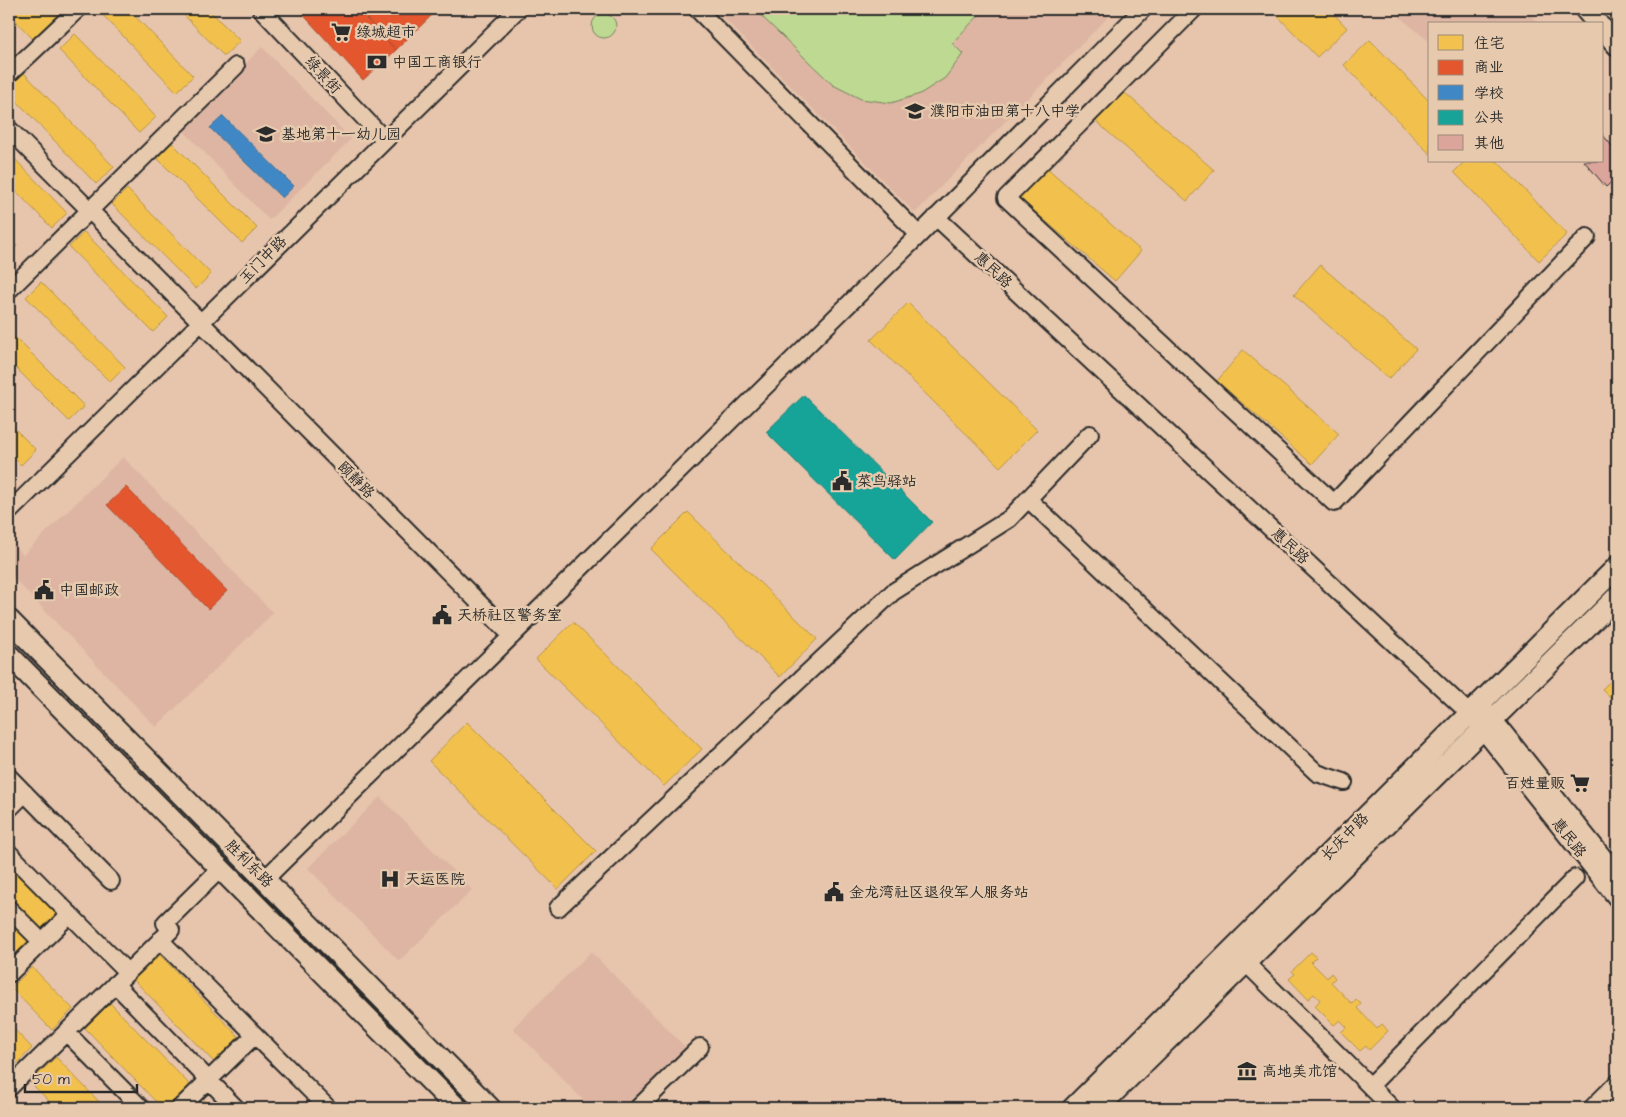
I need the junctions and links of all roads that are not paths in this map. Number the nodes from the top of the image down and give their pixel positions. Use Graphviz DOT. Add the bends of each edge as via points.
graph roads {
  1 [pos="78,9"];
  2 [pos="261,9"];
  3 [pos="518,9"];
  4 [pos="697,9"];
  5 [pos="1143,9"];
  6 [pos="1194,9"];
  7 [pos="1585,9"];
  8 [pos="1596,22"];
  9 [pos="1604,30"];
  10 [pos="1617,45"];
  11 [pos="236,66"];
  12 [pos="9,74"];
  13 [pos="9,129"];
  14 [pos="385,140"];
  15 [pos="90,211"];
  16 [pos="936,217"];
  17 [pos="919,235"];
  18 [pos="1587,237"];
  19 [pos="9,290"];
  20 [pos="200,323"];
  21 [pos="1090,434"];
  22 [pos="1028,498"];
  23 [pos="9,512"];
  24 [pos="1617,567"];
  25 [pos="1617,597"];
  26 [pos="9,620"];
  27 [pos="512,636"];
  28 [pos="9,655"];
  29 [pos="1476,708"];
  30 [pos="1488,725"];
  31 [pos="9,777"];
  32 [pos="1344,782"];
  33 [pos="25,793"];
  34 [pos="9,809"];
  35 [pos="9,853"];
  36 [pos="219,870"];
  37 [pos="1617,874"];
  38 [pos="1575,878"];
  39 [pos="112,880"];
  40 [pos="264,880"];
  41 [pos="1617,899"];
  42 [pos="558,908"];
  43 [pos="9,909"];
  44 [pos="70,914"];
  45 [pos="160,940"];
  46 [pos="42,942"];
  47 [pos="1245,962"];
  48 [pos="9,972"];
  49 [pos="127,972"];
  50 [pos="115,984"];
  51 [pos="66,1032"];
  52 [pos="255,1035"];
  53 [pos="700,1047"];
  54 [pos="209,1080"];
  55 [pos="1617,1083"];
  56 [pos="1370,1085"];
  57 [pos="9,1088"];
  58 [pos="141,1108"];
  59 [pos="180,1108"];
  60 [pos="236,1108"];
  61 [pos="328,1108"];
  62 [pos="457,1108"];
  63 [pos="490,1108"];
  64 [pos="638,1108"];
  65 [pos="1073,1108"];
  66 [pos="1098,1108"];
  67 [pos="1391,1108"];
  68 [pos="1592,1108"];
  1 -- 12 [label="street"];
  2 -- 14 [label="street, 绿景街"];
  3 -- 14 [label="street, 玉门中路"];
  4 -- 17 [label="street"];
  5 -- 16 [label="street"];
  6 -- 18 [label="street" via="1006,198 1334,503"];
  7 -- 8 [label="main road"];
  9 -- 10 [label="main road"];
  11 -- 15 [label="street"];
  13 -- 15 [label="street, 颐静路"];
  14 -- 20 [label="street, 玉门中路"];
  15 -- 19 [label="street"];
  15 -- 20 [label="street, 颐静路"];
  16 -- 17 [label="street"];
  16 -- 29 [label="street, 惠民路"];
  17 -- 27 [label="street"];
  20 -- 23 [label="street, 玉门中路"];
  20 -- 27 [label="street, 颐静路"];
  21 -- 22 [label="street"];
  22 -- 32 [label="street" via="1317,773"];
  22 -- 42 [label="street" via="1009,519 893,592"];
  24 -- 29 [label="main road, 长庆中路"];
  25 -- 30 [label="main road, 长庆中路"];
  26 -- 40 [label="main road, 胜利东路"];
  27 -- 40 [label="street"];
  28 -- 36 [label="main road, 胜利东路"];
  29 -- 30 [label="street, 惠民路"];
  29 -- 65 [label="main road, 长庆中路"];
  30 -- 37 [label="street, 惠民路"];
  30 -- 41 [label="street, 惠民路"];
  30 -- 47 [label="main road, 长庆中路"];
  31 -- 33 [label="street"];
  33 -- 34 [label="street"];
  33 -- 39 [label="street"];
  35 -- 44 [label="street"];
  36 -- 45 [label="street" via="165,923 171,930"];
  36 -- 62 [label="main road, 胜利东路"];
  38 -- 56 [label="street"];
  40 -- 63 [label="main road, 胜利东路"];
  43 -- 46 [label="street"];
  44 -- 46 [label="street"];
  44 -- 49 [label="street"];
  45 -- 49 [label="street"];
  45 -- 52 [label="street"];
  46 -- 48 [label="street"];
  47 -- 56 [label="street"];
  47 -- 66 [label="main road, 长庆中路"];
  49 -- 50 [label="street"];
  50 -- 51 [label="street"];
  50 -- 54 [label="street"];
  51 -- 57 [label="street"];
  51 -- 58 [label="street"];
  52 -- 54 [label="street"];
  52 -- 61 [label="street"];
  53 -- 64 [label="street"];
  54 -- 59 [label="street"];
  54 -- 60 [label="street"];
  55 -- 68 [label="street"];
  56 -- 67 [label="street"];
}
